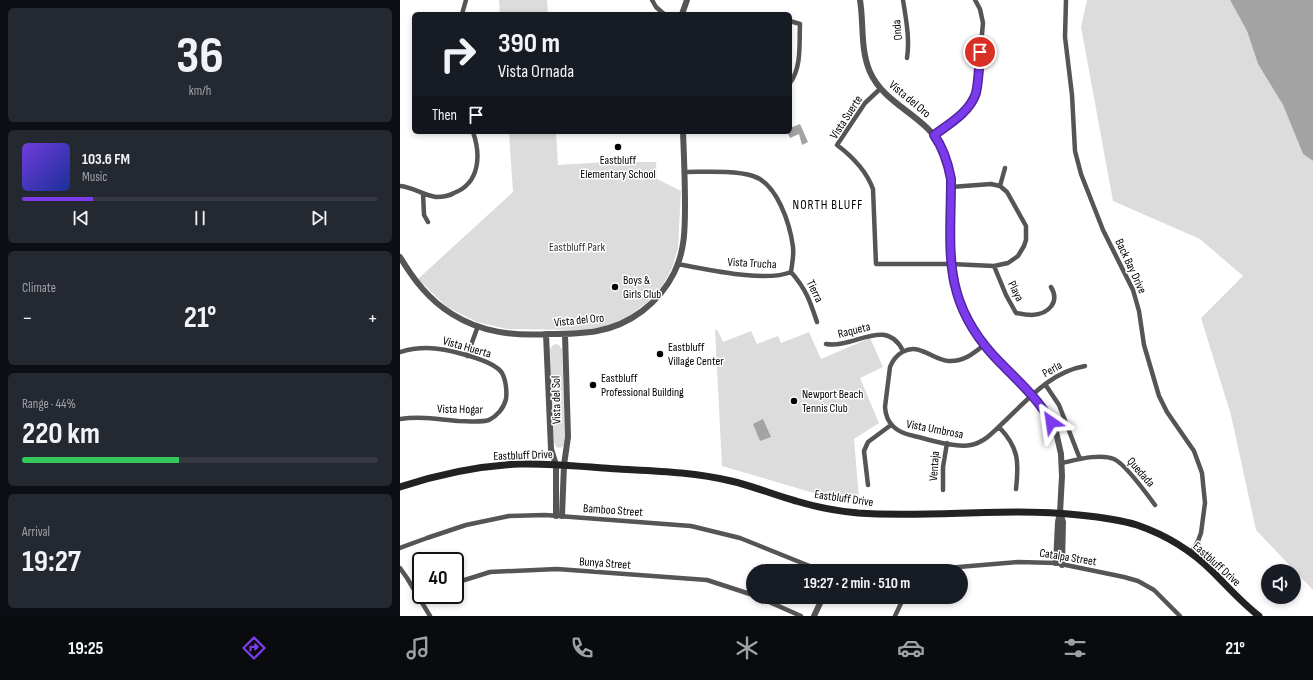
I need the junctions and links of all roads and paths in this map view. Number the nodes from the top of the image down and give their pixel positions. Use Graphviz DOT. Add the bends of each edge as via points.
graph roads {
  1 [pos="466,0"];
  2 [pos="652,0"];
  3 [pos="687,0"];
  4 [pos="860,0"];
  5 [pos="903,0"];
  6 [pos="975,0"];
  7 [pos="1066,0"];
  8 [pos="463,12"];
  9 [pos="662,12"];
  10 [pos="683,12"];
  11 [pos="792,22"];
  12 [pos="907,58"];
  13 [pos="792,80"];
  14 [pos="880,89"];
  15 [pos="473,134"];
  16 [pos="682,134"];
  17 [pos="934,135"];
  18 [pos="1005,168"];
  19 [pos="685,172"];
  20 [pos="400,186"];
  21 [pos="1000,186"];
  22 [pos="951,187"];
  23 [pos="423,193"];
  24 [pos="428,222"];
  25 [pos="400,257"];
  26 [pos="677,264"];
  27 [pos="951,264"];
  28 [pos="994,266"];
  29 [pos="791,272"];
  30 [pos="1051,287"];
  31 [pos="817,322"];
  32 [pos="478,326"];
  33 [pos="546,334"];
  34 [pos="565,334"];
  35 [pos="826,344"];
  36 [pos="984,345"];
  37 [pos="903,351"];
  38 [pos="400,352"];
  39 [pos="467,356"];
  40 [pos="1085,366"];
  41 [pos="502,373"];
  42 [pos="1045,384"];
  43 [pos="1032,395"];
  44 [pos="400,419"];
  45 [pos="891,425"];
  46 [pos="999,427"];
  47 [pos="946,443"];
  48 [pos="1080,459"];
  49 [pos="1062,463"];
  50 [pos="556,464"];
  51 [pos="564,465"];
  52 [pos="868,485"];
  53 [pos="400,487"];
  54 [pos="943,490"];
  55 [pos="1016,490"];
  56 [pos="1155,505"];
  57 [pos="1060,513"];
  58 [pos="559,516"];
  59 [pos="400,548"];
  60 [pos="1191,553"];
  61 [pos="805,564"];
  62 [pos="1059,564"];
  63 [pos="968,566"];
  64 [pos="400,568"];
  65 [pos="464,580"];
  66 [pos="412,587"];
  67 [pos="746,592"];
  68 [pos="422,604"];
  69 [pos="774,604"];
  70 [pos="820,604"];
  71 [pos="901,604"];
  72 [pos="430,616"];
  73 [pos="801,616"];
  74 [pos="814,616"];
  75 [pos="895,616"];
  76 [pos="1180,616"];
  77 [pos="1258,616"];
  1 -- 8 [label="street"];
  2 -- 9 [label="street"];
  3 -- 10 [label="street"];
  4 -- 14 [label="street, Vista del Oro" via="863,49"];
  5 -- 12 [label="street, Onda" via="907,24"];
  6 -- 17 [label="street" via="983,22 976,94 966,110"];
  7 -- 60 [label="street, Back Bay Drive" via="1065,37 1075,151 1081,174 1103,230 1133,290 1144,345 1159,396 1194,451 1202,473 1205,503 1201,533"];
  11 -- 13 [label="street" via="800,24 798,63"];
  14 -- 17 [label="street, Vista del Oro"];
  14 -- 27 [label="street, Vista Suerte" via="865,103 837,145 860,167 873,189 876,264"];
  15 -- 23 [label="street" via="478,160 471,182 462,190 448,196 437,197"];
  16 -- 19 [label="street, Vista del Oro"];
  17 -- 22 [label="street, Vista del Oro" via="947,160"];
  18 -- 21 [label="street"];
  19 -- 26 [label="street, Vista del Oro" via="684,233"];
  19 -- 29 [label="street, Vista Trucha" via="746,174 760,178 768,185 778,199 790,233 793,255"];
  20 -- 23 [label="street"];
  21 -- 22 [label="street" via="991,184"];
  21 -- 28 [label="street" via="1010,196 1024,221 1027,233 1018,256 1008,263"];
  22 -- 27 [label="street, Vista del Oro"];
  23 -- 24 [label="street" via="424,215"];
  25 -- 32 [label="street, Vista del Oro" via="414,280 435,302 458,318"];
  26 -- 29 [label="street, Vista Trucha" via="755,275"];
  26 -- 34 [label="street, Vista del Oro" via="663,291 634,317 603,330"];
  27 -- 28 [label="street"];
  27 -- 36 [label="street, Vista del Oro" via="960,302 969,323"];
  28 -- 30 [label="street, Playa" via="1016,313 1037,314 1048,310 1055,298"];
  29 -- 31 [label="street, Tierra" via="808,294"];
  32 -- 33 [label="street, Vista del Oro" via="507,334"];
  32 -- 39 [label="street"];
  33 -- 34 [label="street, Vista del Oro"];
  33 -- 50 [label="street, Vista del Sol" via="550,449"];
  34 -- 51 [label="street, Vista del Sol" via="568,437"];
  35 -- 37 [label="street, Raqueta" via="844,344 882,334 897,342"];
  36 -- 37 [label="street" via="970,356 955,361 941,360 918,349"];
  36 -- 43 [label="street, Vista del Oro"];
  37 -- 45 [label="street, Vista Umbrosa" via="890,367 885,407"];
  38 -- 39 [label="street, Vista Huerta" via="416,348 436,348"];
  39 -- 41 [label="street, Vista Huerta" via="484,361"];
  40 -- 42 [label="street, Perla" via="1067,371"];
  41 -- 44 [label="street, Vista Hogar" via="506,401 500,412 490,419 478,422"];
  42 -- 43 [label="street, Perla"];
  42 -- 48 [label="street" via="1059,405"];
  43 -- 46 [label="street, Vista Umbrosa"];
  43 -- 49 [label="street, Vista del Oro" via="1051,422 1059,443"];
  45 -- 47 [label="street, Vista Umbrosa" via="906,434"];
  45 -- 52 [label="street" via="868,442 864,451"];
  46 -- 47 [label="street, Vista Umbrosa" via="977,443 965,446"];
  46 -- 55 [label="street" via="1017,454"];
  47 -- 54 [label="street, Ventaja"];
  48 -- 49 [label="street, Quedada"];
  48 -- 56 [label="street, Quedada" via="1108,457 1118,461"];
  49 -- 57 [label="street, Vista del Oro"];
  50 -- 51 [label="main road, Eastbluff Drive"];
  50 -- 53 [label="main road, Eastbluff Drive" via="520,464 471,469"];
  50 -- 58 [label="street, Vista del Sol"];
  51 -- 57 [label="main road, Eastbluff Drive" via="711,477 798,502 855,512 892,515"];
  51 -- 58 [label="street, Vista del Sol"];
  57 -- 60 [label="main road, Eastbluff Drive" via="1108,518 1135,524 1170,539"];
  57 -- 62 [label="street, Vista del Oro"];
  58 -- 59 [label="street, Bamboo Street" via="509,516 466,525"];
  58 -- 61 [label="street, Bamboo Street" via="691,526 740,538"];
  60 -- 77 [label="main road, Eastbluff Drive"];
  62 -- 63 [label="street, Catalpa Street" via="1018,562"];
  62 -- 76 [label="street, Catalpa Street" via="1138,581 1154,590"];
  64 -- 66 [label="street"];
  65 -- 67 [label="street, Bunya Street" via="490,572 557,569 707,580"];
  68 -- 72 [label="street"];
  69 -- 73 [label="street"];
  70 -- 74 [label="street"];
  71 -- 75 [label="street"];
}
